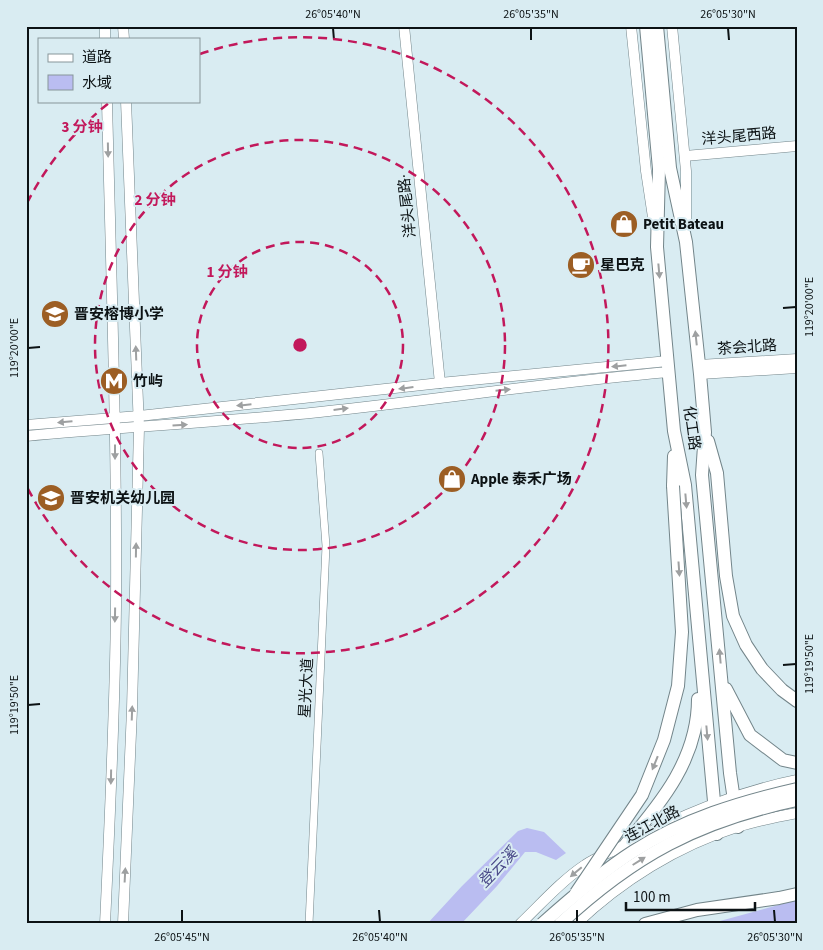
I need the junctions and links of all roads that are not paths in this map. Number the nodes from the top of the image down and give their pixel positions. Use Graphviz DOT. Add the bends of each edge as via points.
graph roads {
  1 [pos="404,26"];
  2 [pos="631,26"];
  3 [pos="646,26"];
  4 [pos="657,26"];
  5 [pos="672,26"];
  6 [pos="107,102"];
  7 [pos="126,102"];
  8 [pos="797,146"];
  9 [pos="684,156"];
  10 [pos="686,242"];
  11 [pos="657,247"];
  12 [pos="797,358"];
  13 [pos="668,367"];
  14 [pos="797,368"];
  15 [pos="699,369"];
  16 [pos="440,384"];
  17 [pos="138,416"];
  18 [pos="115,423"];
  19 [pos="26,425"];
  20 [pos="139,428"];
  21 [pos="674,431"];
  22 [pos="705,432"];
  23 [pos="26,436"];
  24 [pos="319,453"];
  25 [pos="698,622"];
  26 [pos="722,681"];
  27 [pos="797,701"];
  28 [pos="797,763"];
  29 [pos="797,780"];
  30 [pos="797,789"];
  31 [pos="733,796"];
  32 [pos="797,800"];
  33 [pos="714,803"];
  34 [pos="797,813"];
  35 [pos="738,827"];
  36 [pos="717,834"];
  37 [pos="626,844"];
  38 [pos="576,893"];
  39 [pos="797,894"];
  40 [pos="105,924"];
  41 [pos="123,924"];
  42 [pos="309,924"];
  43 [pos="520,924"];
  44 [pos="542,924"];
  45 [pos="560,924"];
  46 [pos="576,924"];
  47 [pos="645,924"];
  1 -- 16 [label="main road, 洋头尾路·"];
  2 -- 11 [label="main road"];
  3 -- 11 [label="highway, 化工路" via="659,170"];
  4 -- 10 [label="highway, 化工路" via="670,168"];
  5 -- 9 [label="main road"];
  6 -- 18 [label="main road, one-way"];
  17 -- 7 [label="main road, one-way"];
  8 -- 9 [label="main road, 洋头尾西路"];
  9 -- 10 [label="main road"];
  15 -- 10 [label="highway, 化工路, one-way"];
  11 -- 13 [label="highway, 化工路, one-way"];
  12 -- 15 [label="main road, 茶会北路"];
  13 -- 16 [label="main road, one-way"];
  20 -- 13 [label="main road, one-way" via="322,412"];
  13 -- 21 [label="highway, 化工路"];
  14 -- 15 [label="main road, 茶会北路"];
  15 -- 22 [label="highway, 化工路"];
  16 -- 17 [label="main road, one-way"];
  17 -- 18 [label="main road"];
  17 -- 20 [label="main road"];
  18 -- 19 [label="main road, one-way"];
  18 -- 20 [label="main road"];
  18 -- 23 [label="main road"];
  18 -- 40 [label="main road, one-way" via="116,606"];
  41 -- 20 [label="main road, one-way"];
  21 -- 25 [label="highway, 化工路, one-way" via="685,485"];
  21 -- 38 [label="highway, one-way, bridge" via="673,486 682,632 678,686 664,740 642,795"];
  26 -- 22 [label="highway, 化工路, one-way" via="702,475"];
  22 -- 27 [label="highway" via="717,473 726,576 733,616 746,645 762,669"];
  24 -- 42 [label="street, 星光大道" via="326,546"];
  25 -- 33 [label="highway, 化工路, one-way"];
  25 -- 37 [label="highway" via="698,710 691,744 672,786"];
  26 -- 28 [label="highway" via="750,735 783,760"];
  26 -- 31 [label="highway, 化工路"];
  29 -- 31 [label="main road"];
  30 -- 38 [label="highway, 连江北路, bridge" via="730,807 681,826 634,851"];
  31 -- 33 [label="main road"];
  31 -- 35 [label="highway, 化工路"];
  45 -- 32 [label="highway, 连江北路, one-way, bridge" via="614,878 664,846 732,816"];
  33 -- 36 [label="highway, 化工路"];
  33 -- 37 [label="main road"];
  34 -- 35 [label="main road"];
  35 -- 36 [label="main road"];
  36 -- 46 [label="main road" via="653,864"];
  37 -- 43 [label="main road, one-way" via="581,867"];
  38 -- 44 [label="highway, 连江北路, bridge"];
  39 -- 47 [label="highway" via="698,910"];
}
